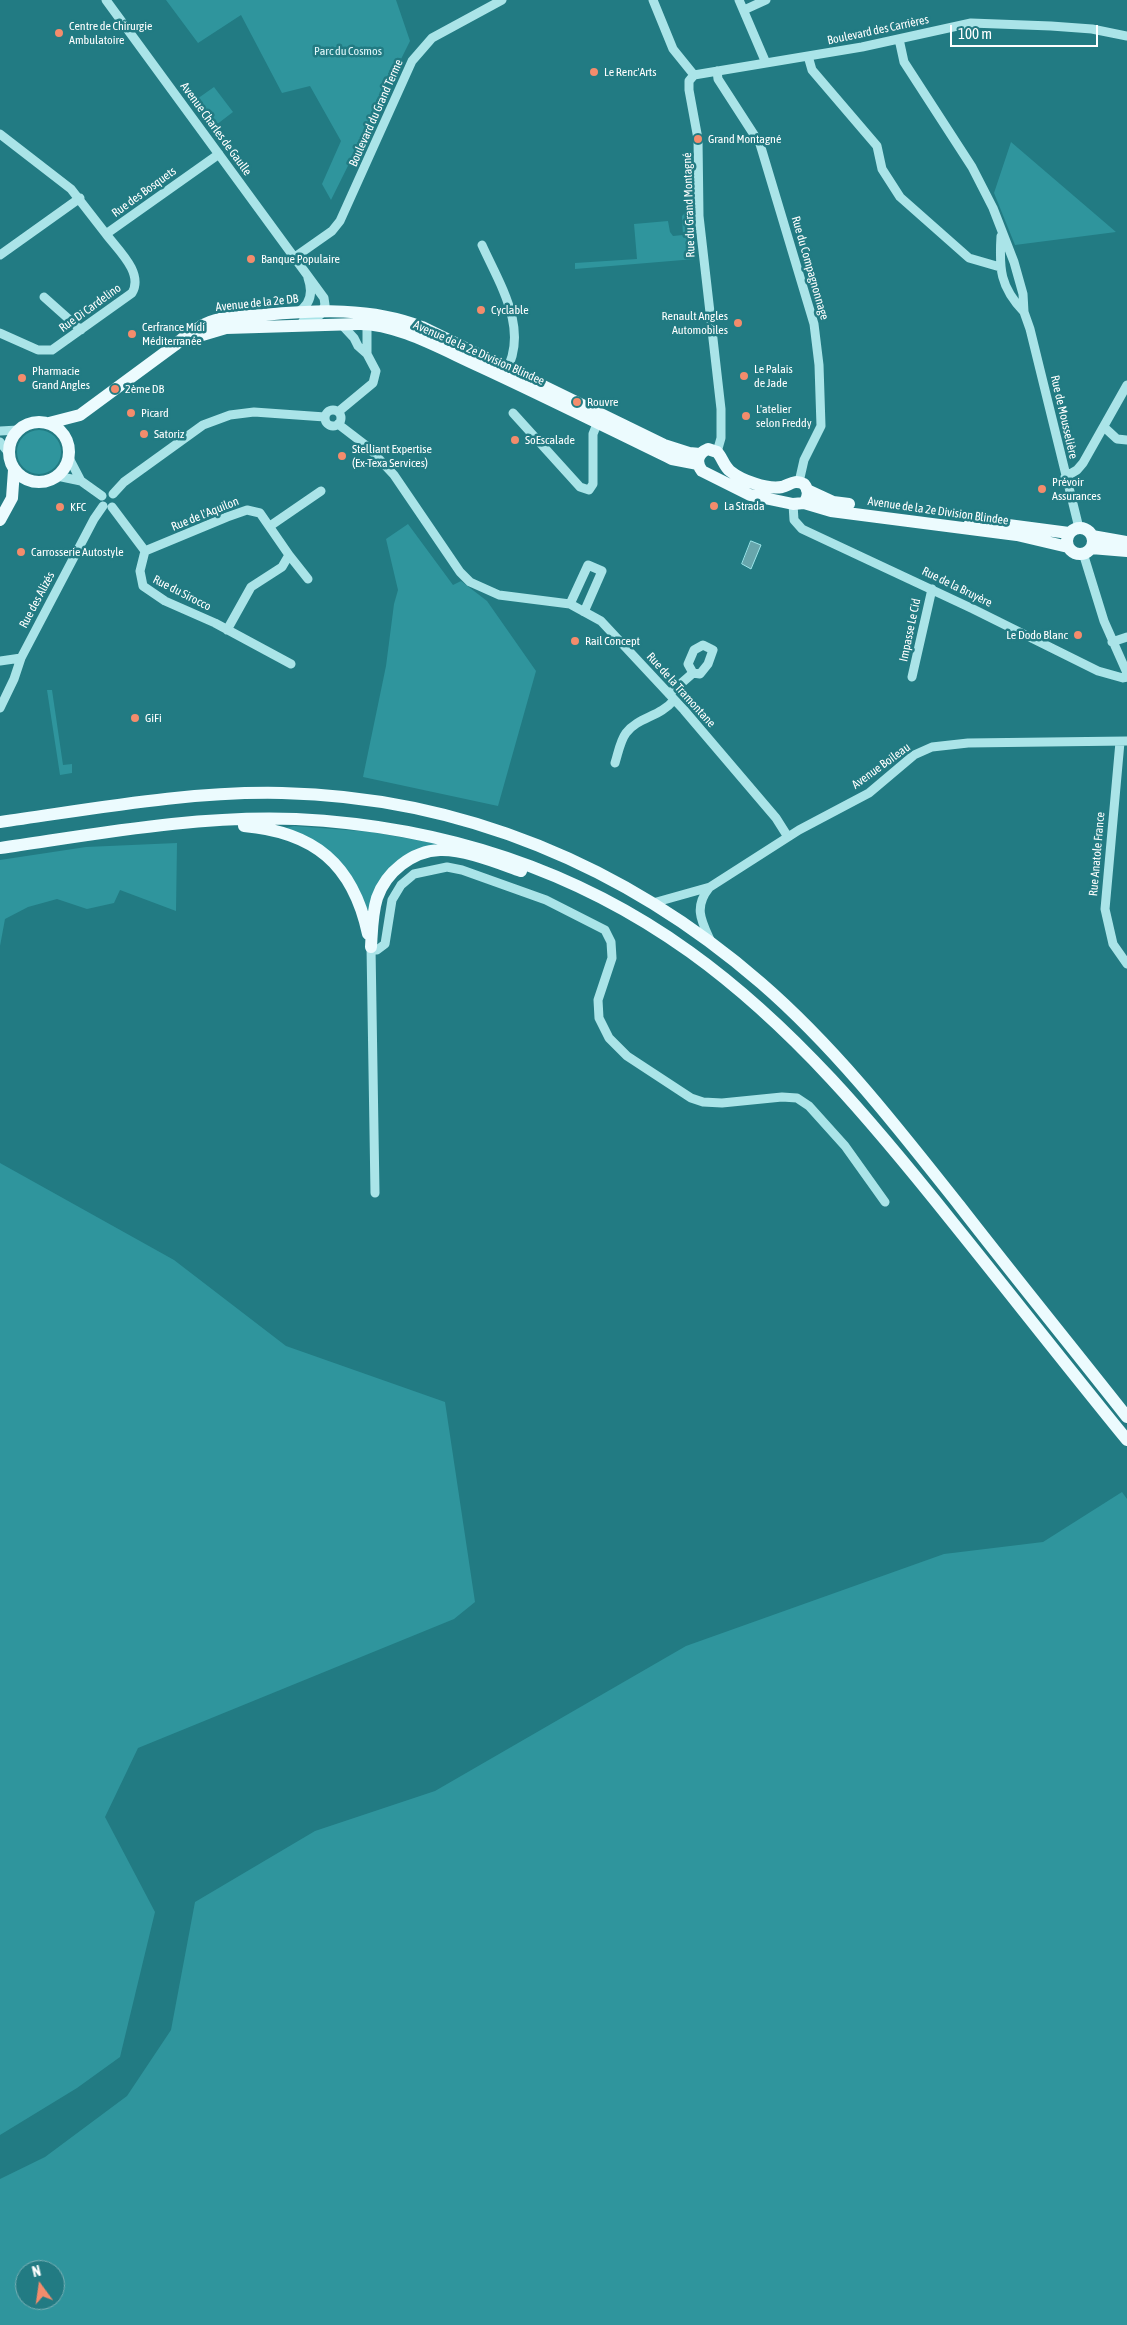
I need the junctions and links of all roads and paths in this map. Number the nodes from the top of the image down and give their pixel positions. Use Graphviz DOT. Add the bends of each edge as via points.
graph roads {
  1 [pos="106,0"];
  2 [pos="502,0"];
  3 [pos="653,0"];
  4 [pos="739,0"];
  5 [pos="766,0"];
  6 [pos="744,10"];
  7 [pos="1127,36"];
  8 [pos="899,39"];
  9 [pos="808,56"];
  10 [pos="766,63"];
  11 [pos="717,71"];
  12 [pos="694,75"];
  13 [pos="0,134"];
  14 [pos="218,154"];
  15 [pos="80,198"];
  16 [pos="1001,233"];
  17 [pos="106,234"];
  18 [pos="482,245"];
  19 [pos="0,255"];
  20 [pos="295,258"];
  21 [pos="1000,267"];
  22 [pos="306,273"];
  23 [pos="44,297"];
  24 [pos="324,298"];
  25 [pos="310,299"];
  26 [pos="298,312"];
  27 [pos="1024,312"];
  28 [pos="320,317"];
  29 [pos="341,318"];
  30 [pos="363,319"];
  31 [pos="383,326"];
  32 [pos="236,328"];
  33 [pos="81,330"];
  34 [pos="0,333"];
  35 [pos="368,337"];
  36 [pos="354,338"];
  37 [pos="175,345"];
  38 [pos="367,354"];
  39 [pos="505,373"];
  40 [pos="1127,385"];
  41 [pos="338,412"];
  42 [pos="513,413"];
  43 [pos="80,415"];
  44 [pos="325,417"];
  45 [pos="600,419"];
  46 [pos="49,423"];
  47 [pos="338,424"];
  48 [pos="1104,427"];
  49 [pos="18,430"];
  50 [pos="0,431"];
  51 [pos="1127,440"];
  52 [pos="68,444"];
  53 [pos="4,447"];
  54 [pos="717,452"];
  55 [pos="69,458"];
  56 [pos="699,459"];
  57 [pos="14,470"];
  58 [pos="57,476"];
  59 [pos="1065,477"];
  60 [pos="81,481"];
  61 [pos="36,482"];
  62 [pos="803,486"];
  63 [pos="321,491"];
  64 [pos="113,494"];
  65 [pos="102,496"];
  66 [pos="12,498"];
  67 [pos="798,503"];
  68 [pos="108,506"];
  69 [pos="0,520"];
  70 [pos="270,526"];
  71 [pos="1074,531"];
  72 [pos="1127,542"];
  73 [pos="1089,546"];
  74 [pos="1068,547"];
  75 [pos="145,551"];
  76 [pos="1127,551"];
  77 [pos="289,555"];
  78 [pos="308,578"];
  79 [pos="932,589"];
  80 [pos="570,604"];
  81 [pos="584,612"];
  82 [pos="227,630"];
  83 [pos="1127,638"];
  84 [pos="1112,642"];
  85 [pos="20,658"];
  86 [pos="0,660"];
  87 [pos="291,664"];
  88 [pos="692,673"];
  89 [pos="1127,673"];
  90 [pos="912,677"];
  91 [pos="1127,677"];
  92 [pos="672,697"];
  93 [pos="0,708"];
  94 [pos="1125,740"];
  95 [pos="615,763"];
  96 [pos="0,822"];
  97 [pos="199,822"];
  98 [pos="788,837"];
  99 [pos="0,848"];
  100 [pos="710,887"];
  101 [pos="598,896"];
  102 [pos="653,903"];
  103 [pos="712,942"];
  104 [pos="371,947"];
  105 [pos="1127,964"];
  106 [pos="375,1193"];
  107 [pos="884,1202"];
  108 [pos="1127,1416"];
  109 [pos="1127,1440"];
  1 -- 14 [label="street, Avenue Charles de Gaulle"];
  2 -- 20 [label="street, Boulevard du Grand Terme" via="432,38 420,50 404,77 343,215 332,231"];
  3 -- 12 [label="street" via="673,49"];
  4 -- 6 [label="street"];
  5 -- 6 [label="street"];
  6 -- 10 [label="street"];
  7 -- 8 [label="street, Boulevard des Carrières" via="1092,29 984,23 958,25"];
  8 -- 9 [label="street, Boulevard des Carrières"];
  8 -- 16 [label="street, Rue de Mousselière" via="904,62 972,167 993,208"];
  9 -- 10 [label="street, Boulevard des Carrières"];
  9 -- 21 [label="street" via="812,70 877,146 882,170 900,197 969,258"];
  10 -- 11 [label="street, Boulevard des Carrières"];
  11 -- 12 [label="street, Boulevard des Carrières"];
  11 -- 62 [label="street, Rue du Compagnonnage" via="718,79 760,144 814,324 821,426 804,460"];
  12 -- 54 [label="street, Rue du Grand Montagné" via="689,81 689,90 698,139 699,216 721,409 721,438"];
  13 -- 15 [label="street, Rue des Bosquets"];
  14 -- 17 [label="street, Rue des Bosquets"];
  14 -- 20 [label="street, Avenue Charles de Gaulle"];
  15 -- 17 [label="street, Rue des Bosquets"];
  15 -- 19 [label="street"];
  16 -- 21 [label="street, Rue de Mousselière"];
  16 -- 27 [label="street, Rue de Mousselière" via="1014,262 1023,294"];
  17 -- 33 [label="street, Rue Di Cardelino" via="134,273 135,287 132,293"];
  18 -- 39 [label="street" via="514,319 513,353"];
  20 -- 22 [label="street, Avenue Charles de Gaulle"];
  21 -- 27 [label="street, Rue de Mousselière" via="1012,299"];
  22 -- 24 [label="street, Avenue Charles de Gaulle"];
  22 -- 25 [label="street, Avenue Charles de Gaulle"];
  23 -- 33 [label="street"];
  24 -- 28 [label="street"];
  24 -- 29 [label="street, Avenue Charles de Gaulle"];
  25 -- 26 [label="street"];
  25 -- 28 [label="street, Avenue Charles de Gaulle"];
  26 -- 28 [label="main road, Avenue de la 2e DB"];
  26 -- 37 [label="main road, Avenue de la 2e DB" via="211,322 186,335"];
  27 -- 59 [label="street, Rue de Mousselière"];
  28 -- 29 [label="main road, Avenue de la 2e Division Blindee"];
  28 -- 32 [label="main road, Avenue de la 2e Division Blindee"];
  29 -- 30 [label="main road, Avenue de la 2e Division Blindee"];
  29 -- 36 [label="street"];
  30 -- 31 [label="main road, Avenue de la 2e Division Blindee"];
  30 -- 35 [label="street"];
  30 -- 36 [label="street"];
  30 -- 39 [label="main road, Avenue de la 2e Division Blindee" via="388,316 407,321"];
  31 -- 35 [label="street"];
  31 -- 39 [label="main road, Avenue de la 2e Division Blindee"];
  32 -- 37 [label="main road, Avenue de la 2e DB" via="212,331"];
  33 -- 34 [label="street, Rue Di Cardelino" via="52,350 45,351"];
  35 -- 38 [label="street"];
  36 -- 38 [label="street"];
  37 -- 43 [label="main road"];
  38 -- 41 [label="street" via="376,371 373,383"];
  39 -- 45 [label="main road, Avenue de la 2e Division Blindee"];
  40 -- 48 [label="street"];
  41 -- 44 [label="street" via="328,411"];
  41 -- 47 [label="street" via="341,418"];
  42 -- 45 [label="street" via="580,487 589,490 593,484 593,434"];
  43 -- 46 [label="main road"];
  43 -- 52 [label="main road"];
  44 -- 47 [label="street" via="331,426"];
  44 -- 64 [label="street" via="254,412 203,425 124,482"];
  45 -- 56 [label="main road, Avenue de la 2e Division Blindee"];
  46 -- 49 [label="main road" via="32,422"];
  46 -- 52 [label="main road" via="58,428"];
  47 -- 80 [label="street, Rue de la Tramontane" via="394,475 470,582 499,595"];
  48 -- 51 [label="street" via="1117,439"];
  48 -- 59 [label="street" via="1083,463"];
  49 -- 50 [label="street"];
  49 -- 53 [label="main road"];
  52 -- 55 [label="main road"];
  53 -- 57 [label="main road"];
  54 -- 56 [label="main road" via="708,449"];
  54 -- 62 [label="main road" via="729,470 754,483 781,487 794,482"];
  55 -- 58 [label="main road"];
  55 -- 60 [label="street"];
  56 -- 67 [label="main road, Avenue de la 2e Division Blindee" via="702,471 750,495"];
  57 -- 61 [label="main road"];
  57 -- 66 [label="main road"];
  58 -- 60 [label="street"];
  58 -- 61 [label="main road"];
  59 -- 71 [label="street, Rue de Mousselière"];
  60 -- 65 [label="street"];
  61 -- 66 [label="main road"];
  62 -- 67 [label="main road" via="808,496"];
  62 -- 71 [label="main road, Avenue de la 2e Division Blindee" via="836,503"];
  63 -- 70 [label="street"];
  64 -- 65 [label="street"];
  64 -- 68 [label="street" via="116,500"];
  65 -- 68 [label="street" via="101,503"];
  66 -- 69 [label="main road"];
  67 -- 74 [label="main road, Avenue de la 2e Division Blindee" via="830,511 1017,535"];
  67 -- 79 [label="street, Rue de la Bruyère" via="792,512 802,529"];
  68 -- 75 [label="street"];
  68 -- 85 [label="street, Rue des Alizés" via="94,519"];
  70 -- 75 [label="street, Rue de l'Aquilon" via="260,513 247,510"];
  70 -- 77 [label="street, Rue de l'Aquilon"];
  71 -- 73 [label="main road" via="1085,528"];
  71 -- 74 [label="main road" via="1067,538"];
  72 -- 73 [label="main road"];
  73 -- 74 [label="main road, Avenue de la 2e Division Blindee" via="1074,552"];
  73 -- 76 [label="main road"];
  73 -- 84 [label="street"];
  75 -- 82 [label="street, Rue du Sirocco" via="140,571 143,586"];
  77 -- 78 [label="street, Rue de l'Aquilon"];
  77 -- 82 [label="street" via="282,567 251,587"];
  79 -- 90 [label="street, Impasse Le Cid"];
  79 -- 91 [label="street, Rue de la Bruyère" via="1098,672"];
  80 -- 81 [label="street, Rue de la Tramontane"];
  80 -- 81 [label="street" via="588,565 602,571"];
  81 -- 92 [label="street, Rue de la Tramontane" via="601,621"];
  82 -- 87 [label="street, Rue du Sirocco"];
  83 -- 84 [label="street"];
  84 -- 89 [label="street"];
  85 -- 86 [label="street"];
  85 -- 93 [label="street, Rue des Alizés"];
  88 -- 92 [label="street"];
  92 -- 95 [label="street" via="667,709 633,725 624,735"];
  92 -- 98 [label="street, Rue de la Tramontane" via="776,818"];
  94 -- 98 [label="street, Avenue Boileau" via="968,743 932,748 914,756 869,792"];
  94 -- 105 [label="street, Rue Anatole France" via="1105,910 1114,944"];
  96 -- 102 [label="main road" via="216,795 282,793 367,800 458,818 535,843 587,866"];
  97 -- 99 [label="main road"];
  97 -- 101 [label="main road" via="296,820 412,832 498,853"];
  97 -- 104 [label="main road" via="279,831 319,849 349,882 364,917"];
  98 -- 100 [label="street, Avenue Boileau"];
  100 -- 102 [label="street, Avenue Boileau"];
  100 -- 103 [label="street" via="701,900 699,915"];
  101 -- 104 [label="main road" via="457,852 439,850 425,853 406,861 383,884 374,914"];
  101 -- 109 [label="main road" via="660,932 720,975 783,1030 839,1086 898,1154"];
  102 -- 103 [label="main road"];
  103 -- 108 [label="main road" via="807,1027 858,1082"];
  104 -- 106 [label="street"];
  104 -- 107 [label="street" via="377,950 385,944 392,900 401,885 414,874 447,867 554,905 605,930 611,942 612,958 598,1000 599,1018 609,1038 626,1056 691,1098 703,1102 797,1098 810,1106 846,1146"];
}
